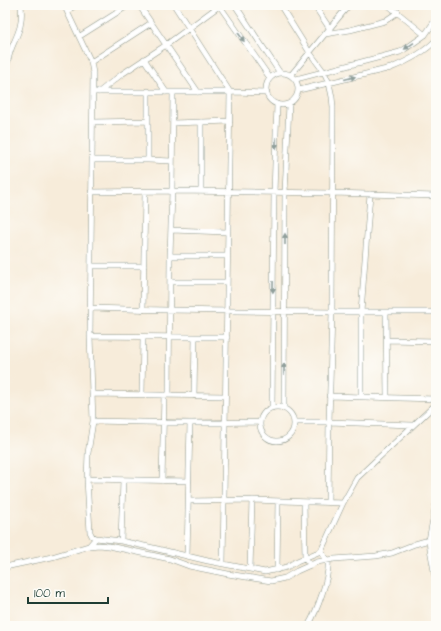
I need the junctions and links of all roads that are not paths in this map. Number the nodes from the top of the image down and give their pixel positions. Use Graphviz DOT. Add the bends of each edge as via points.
graph roads {
  1 [pos="21,5"];
  2 [pos="64,5"];
  3 [pos="76,5"];
  4 [pos="129,5"];
  5 [pos="139,5"];
  6 [pos="174,5"];
  7 [pos="219,5"];
  8 [pos="235,5"];
  9 [pos="280,5"];
  10 [pos="349,5"];
  11 [pos="388,5"];
  12 [pos="317,6"];
  13 [pos="67,11"];
  14 [pos="398,12"];
  15 [pos="436,19"];
  16 [pos="151,23"];
  17 [pos="188,28"];
  18 [pos="330,29"];
  19 [pos="325,34"];
  20 [pos="425,35"];
  21 [pos="80,36"];
  22 [pos="436,40"];
  23 [pos="166,45"];
  24 [pos="310,53"];
  25 [pos="144,59"];
  26 [pos="91,62"];
  27 [pos="5,68"];
  28 [pos="324,72"];
  29 [pos="280,73"];
  30 [pos="291,75"];
  31 [pos="270,78"];
  32 [pos="296,79"];
  33 [pos="329,83"];
  34 [pos="299,90"];
  35 [pos="148,91"];
  36 [pos="96,92"];
  37 [pos="166,92"];
  38 [pos="173,92"];
  39 [pos="198,92"];
  40 [pos="230,92"];
  41 [pos="267,93"];
  42 [pos="277,104"];
  43 [pos="289,104"];
  44 [pos="148,121"];
  45 [pos="230,121"];
  46 [pos="93,122"];
  47 [pos="201,122"];
  48 [pos="173,123"];
  49 [pos="92,160"];
  50 [pos="148,160"];
  51 [pos="172,161"];
  52 [pos="172,191"];
  53 [pos="91,192"];
  54 [pos="145,192"];
  55 [pos="201,192"];
  56 [pos="228,192"];
  57 [pos="274,192"];
  58 [pos="285,193"];
  59 [pos="333,193"];
  60 [pos="370,194"];
  61 [pos="436,196"];
  62 [pos="171,230"];
  63 [pos="227,232"];
  64 [pos="170,256"];
  65 [pos="227,256"];
  66 [pos="91,266"];
  67 [pos="144,266"];
  68 [pos="170,282"];
  69 [pos="227,282"];
  70 [pos="91,308"];
  71 [pos="143,310"];
  72 [pos="170,310"];
  73 [pos="227,311"];
  74 [pos="285,311"];
  75 [pos="272,312"];
  76 [pos="332,312"];
  77 [pos="361,312"];
  78 [pos="386,312"];
  79 [pos="436,312"];
  80 [pos="90,336"];
  81 [pos="144,337"];
  82 [pos="170,337"];
  83 [pos="195,337"];
  84 [pos="227,337"];
  85 [pos="387,340"];
  86 [pos="436,341"];
  87 [pos="92,394"];
  88 [pos="142,394"];
  89 [pos="167,395"];
  90 [pos="194,396"];
  91 [pos="225,396"];
  92 [pos="330,396"];
  93 [pos="362,397"];
  94 [pos="387,397"];
  95 [pos="436,399"];
  96 [pos="436,404"];
  97 [pos="272,408"];
  98 [pos="284,408"];
  99 [pos="93,421"];
  100 [pos="164,422"];
  101 [pos="225,422"];
  102 [pos="260,422"];
  103 [pos="294,422"];
  104 [pos="329,422"];
  105 [pos="190,423"];
  106 [pos="412,425"];
  107 [pos="87,479"];
  108 [pos="123,480"];
  109 [pos="162,481"];
  110 [pos="189,481"];
  111 [pos="252,500"];
  112 [pos="189,501"];
  113 [pos="224,501"];
  114 [pos="278,501"];
  115 [pos="304,502"];
  116 [pos="328,502"];
  117 [pos="343,503"];
  118 [pos="436,504"];
  119 [pos="96,538"];
  120 [pos="429,540"];
  121 [pos="121,541"];
  122 [pos="89,546"];
  123 [pos="321,551"];
  124 [pos="187,556"];
  125 [pos="304,558"];
  126 [pos="328,560"];
  127 [pos="223,564"];
  128 [pos="311,565"];
  129 [pos="5,567"];
  130 [pos="250,569"];
  131 [pos="277,570"];
  132 [pos="436,582"];
  133 [pos="308,626"];
  1 -- 27 [label="street" via="20,28"];
  2 -- 13 [label="street"];
  3 -- 13 [label="street"];
  4 -- 21 [label="street"];
  5 -- 16 [label="street"];
  6 -- 17 [label="street"];
  7 -- 17 [label="street"];
  7 -- 31 [label="street, one-way"];
  8 -- 29 [label="street"];
  9 -- 24 [label="street"];
  10 -- 18 [label="street"];
  11 -- 14 [label="street"];
  12 -- 18 [label="street"];
  13 -- 21 [label="street"];
  14 -- 19 [label="street" via="385,21"];
  14 -- 20 [label="street"];
  15 -- 20 [label="street"];
  16 -- 23 [label="street"];
  16 -- 26 [label="street"];
  17 -- 23 [label="street"];
  17 -- 40 [label="street"];
  18 -- 19 [label="street"];
  19 -- 24 [label="street"];
  20 -- 28 [label="street, one-way" via="400,52"];
  21 -- 26 [label="street"];
  33 -- 22 [label="street, one-way" via="391,68 424,52"];
  23 -- 25 [label="street"];
  23 -- 39 [label="street"];
  24 -- 28 [label="street"];
  24 -- 30 [label="street"];
  25 -- 36 [label="street"];
  25 -- 37 [label="street"];
  26 -- 36 [label="street"];
  28 -- 32 [label="street"];
  28 -- 33 [label="street"];
  29 -- 30 [label="street"];
  29 -- 31 [label="street"];
  30 -- 32 [label="street"];
  31 -- 41 [label="street" via="266,86"];
  32 -- 34 [label="street"];
  33 -- 34 [label="street"];
  33 -- 59 [label="street" via="333,107"];
  34 -- 43 [label="street" via="294,101"];
  35 -- 36 [label="street"];
  35 -- 37 [label="street"];
  35 -- 44 [label="street"];
  36 -- 46 [label="street"];
  37 -- 38 [label="street"];
  38 -- 39 [label="street"];
  38 -- 48 [label="street"];
  39 -- 40 [label="street"];
  40 -- 41 [label="street"];
  40 -- 45 [label="street"];
  41 -- 42 [label="street" via="270,100"];
  42 -- 43 [label="street"];
  42 -- 57 [label="street, one-way"];
  43 -- 58 [label="street"];
  44 -- 46 [label="street"];
  44 -- 50 [label="street"];
  45 -- 47 [label="street"];
  45 -- 56 [label="street"];
  46 -- 49 [label="street"];
  47 -- 48 [label="street"];
  47 -- 55 [label="street"];
  48 -- 51 [label="street"];
  49 -- 50 [label="street"];
  49 -- 53 [label="street"];
  50 -- 51 [label="street"];
  51 -- 52 [label="street"];
  52 -- 54 [label="street"];
  52 -- 55 [label="street"];
  52 -- 62 [label="street"];
  53 -- 54 [label="street"];
  53 -- 66 [label="street"];
  54 -- 67 [label="street"];
  55 -- 56 [label="street"];
  56 -- 57 [label="street"];
  56 -- 63 [label="street"];
  57 -- 58 [label="street"];
  57 -- 75 [label="street, one-way"];
  58 -- 59 [label="street"];
  74 -- 58 [label="street, one-way"];
  59 -- 60 [label="street"];
  59 -- 76 [label="street"];
  60 -- 61 [label="street"];
  60 -- 77 [label="street"];
  62 -- 63 [label="street"];
  62 -- 64 [label="street"];
  63 -- 65 [label="street"];
  64 -- 65 [label="street"];
  64 -- 68 [label="street"];
  65 -- 69 [label="street"];
  66 -- 67 [label="street"];
  66 -- 70 [label="street"];
  67 -- 71 [label="street"];
  68 -- 69 [label="street"];
  68 -- 72 [label="street"];
  69 -- 73 [label="street"];
  70 -- 71 [label="street"];
  70 -- 80 [label="street"];
  71 -- 72 [label="street"];
  72 -- 73 [label="street"];
  72 -- 82 [label="street"];
  73 -- 75 [label="street"];
  73 -- 84 [label="street"];
  74 -- 75 [label="street"];
  74 -- 76 [label="street"];
  98 -- 74 [label="street, one-way"];
  75 -- 97 [label="street"];
  76 -- 77 [label="street"];
  76 -- 92 [label="street"];
  77 -- 78 [label="street"];
  77 -- 93 [label="street"];
  78 -- 79 [label="street"];
  78 -- 85 [label="street"];
  80 -- 81 [label="street"];
  80 -- 87 [label="street"];
  81 -- 82 [label="street"];
  81 -- 88 [label="street"];
  82 -- 83 [label="street"];
  82 -- 89 [label="street"];
  83 -- 84 [label="street"];
  83 -- 90 [label="street"];
  84 -- 91 [label="street"];
  85 -- 86 [label="street"];
  85 -- 94 [label="street"];
  87 -- 88 [label="street"];
  87 -- 99 [label="street"];
  88 -- 89 [label="street"];
  89 -- 90 [label="street"];
  89 -- 100 [label="street"];
  90 -- 91 [label="street"];
  91 -- 101 [label="street"];
  92 -- 93 [label="street"];
  92 -- 104 [label="street"];
  93 -- 94 [label="street"];
  94 -- 95 [label="street"];
  96 -- 106 [label="street"];
  97 -- 98 [label="street"];
  97 -- 102 [label="street" via="262,415"];
  98 -- 103 [label="street" via="289,411"];
  99 -- 100 [label="street"];
  99 -- 107 [label="street"];
  100 -- 105 [label="street"];
  100 -- 109 [label="street"];
  101 -- 102 [label="street"];
  101 -- 105 [label="street"];
  101 -- 113 [label="street"];
  102 -- 103 [label="street" via="263,434 277,441 288,437"];
  103 -- 104 [label="street"];
  104 -- 106 [label="street"];
  104 -- 116 [label="street"];
  105 -- 110 [label="street"];
  106 -- 117 [label="street" via="357,478"];
  107 -- 108 [label="street"];
  107 -- 119 [label="street" via="90,532"];
  108 -- 109 [label="street"];
  108 -- 121 [label="street"];
  109 -- 110 [label="street"];
  110 -- 112 [label="street"];
  111 -- 113 [label="street"];
  111 -- 114 [label="street"];
  111 -- 130 [label="street"];
  112 -- 113 [label="street"];
  112 -- 124 [label="street"];
  113 -- 127 [label="street"];
  114 -- 115 [label="street"];
  114 -- 131 [label="street"];
  115 -- 116 [label="street"];
  115 -- 125 [label="street"];
  116 -- 117 [label="street"];
  117 -- 123 [label="street"];
  118 -- 120 [label="street"];
  119 -- 121 [label="street"];
  119 -- 122 [label="street"];
  120 -- 126 [label="street" via="392,553"];
  120 -- 132 [label="street"];
  121 -- 124 [label="street"];
  122 -- 128 [label="street" via="109,546 170,559 189,566 271,581 285,578"];
  122 -- 129 [label="street"];
  123 -- 125 [label="street"];
  123 -- 126 [label="street"];
  124 -- 127 [label="street"];
  125 -- 128 [label="street"];
  125 -- 131 [label="street"];
  126 -- 128 [label="street"];
  126 -- 133 [label="street" via="324,589"];
  127 -- 130 [label="street"];
  130 -- 131 [label="street" via="265,572"];
}
